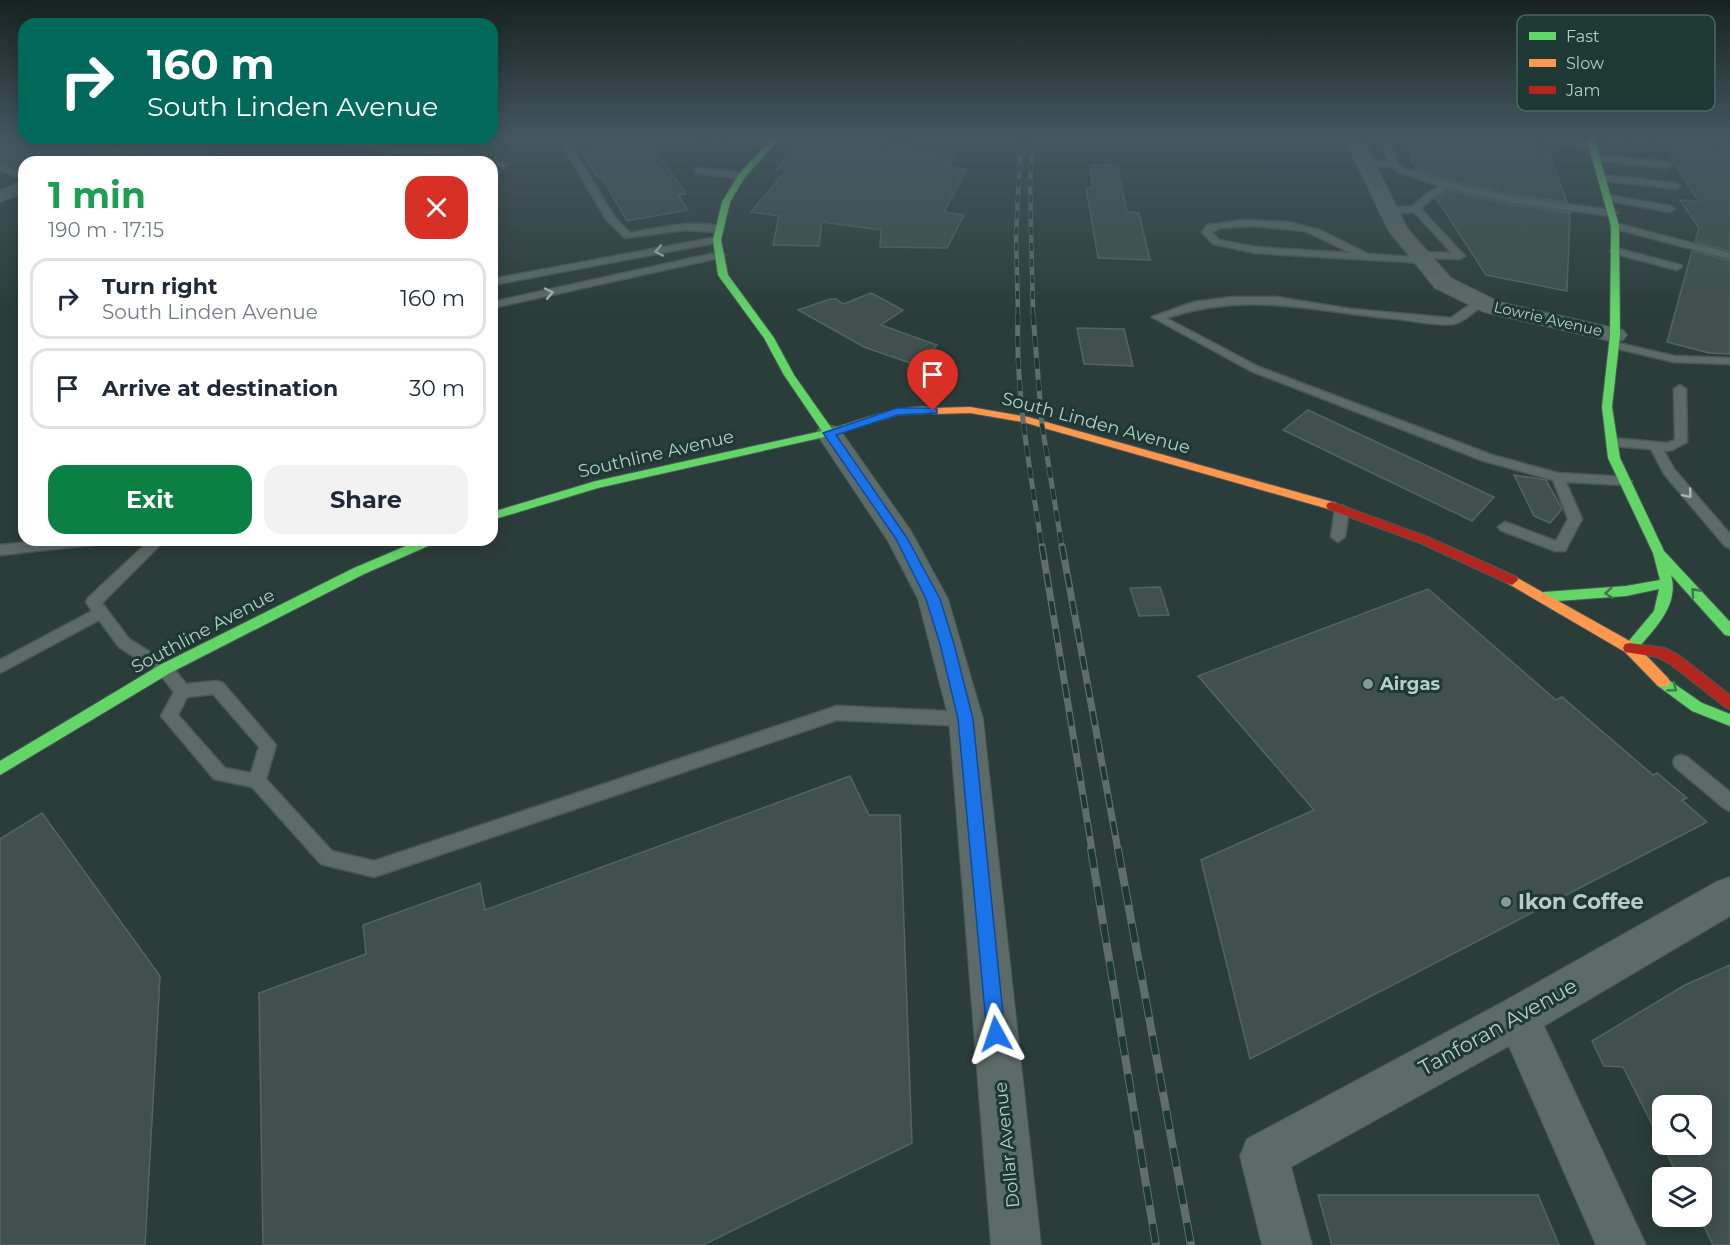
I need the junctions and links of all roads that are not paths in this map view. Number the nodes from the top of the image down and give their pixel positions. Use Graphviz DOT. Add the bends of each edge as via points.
graph roads {
  1 [pos="596,195"];
  2 [pos="730,195"];
  3 [pos="1381,195"];
  4 [pos="1431,195"];
  5 [pos="1491,195"];
  6 [pos="1607,195"];
  7 [pos="1608,198"];
  8 [pos="1416,209"];
  9 [pos="1670,209"];
  10 [pos="1389,211"];
  11 [pos="1614,220"];
  12 [pos="717,235"];
  13 [pos="1615,251"];
  14 [pos="720,255"];
  15 [pos="1730,256"];
  16 [pos="1421,257"];
  17 [pos="1367,258"];
  18 [pos="1677,267"];
  19 [pos="498,281"];
  20 [pos="1480,302"];
  21 [pos="498,304"];
  22 [pos="1614,340"];
  23 [pos="1730,361"];
  24 [pos="1680,389"];
  25 [pos="829,433"];
  26 [pos="1612,442"];
  27 [pos="1655,446"];
  28 [pos="1558,477"];
  29 [pos="1626,481"];
  30 [pos="1342,509"];
  31 [pos="498,514"];
  32 [pos="1504,527"];
  33 [pos="1338,537"];
  34 [pos="1730,543"];
  35 [pos="36,546"];
  36 [pos="152,546"];
  37 [pos="417,546"];
  38 [pos="0,550"];
  39 [pos="1659,553"];
  40 [pos="1667,583"];
  41 [pos="1544,597"];
  42 [pos="102,612"];
  43 [pos="1730,631"];
  44 [pos="1630,648"];
  45 [pos="0,668"];
  46 [pos="165,669"];
  47 [pos="182,691"];
  48 [pos="1730,703"];
  49 [pos="966,719"];
  50 [pos="1730,720"];
  51 [pos="1681,762"];
  52 [pos="0,769"];
  53 [pos="257,781"];
  54 [pos="1730,803"];
  55 [pos="1728,898"];
  56 [pos="1518,1017"];
  57 [pos="1016,1245"];
  58 [pos="1287,1245"];
  59 [pos="1621,1245"];
  1 -- 12 [label="lane" via="610,218 628,236 686,227"];
  2 -- 12 [label="main road"];
  3 -- 10 [label="street, Lowrie Avenue"];
  4 -- 8 [label="lane"];
  5 -- 11 [label="lane"];
  6 -- 7 [label="main road"];
  7 -- 9 [label="lane"];
  7 -- 11 [label="main road"];
  8 -- 10 [label="lane"];
  8 -- 16 [label="lane" via="1460,256"];
  10 -- 16 [label="street, Lowrie Avenue" via="1398,230"];
  11 -- 13 [label="main road"];
  11 -- 15 [label="lane"];
  12 -- 14 [label="main road"];
  12 -- 19 [label="lane, one-way"];
  13 -- 18 [label="lane"];
  13 -- 22 [label="main road"];
  21 -- 14 [label="lane, one-way"];
  14 -- 25 [label="main road" via="723,275"];
  16 -- 17 [label="lane"];
  16 -- 20 [label="street, Lowrie Avenue" via="1443,283"];
  17 -- 17 [label="lane" via="1255,250 1216,242 1207,232 1210,227 1229,224 1299,227 1336,240"];
  20 -- 22 [label="street, Lowrie Avenue"];
  20 -- 28 [label="lane" via="1453,321 1265,300 1194,305 1157,317 1255,369 1488,458"];
  22 -- 23 [label="lane" via="1674,359"];
  22 -- 26 [label="main road" via="1607,406"];
  24 -- 27 [label="lane" via="1681,442"];
  25 -- 30 [label="main road, South Linden Avenue" via="897,412 970,410 1024,419"];
  25 -- 31 [label="main road, Southline Avenue" via="596,485"];
  25 -- 49 [label="street, Dollar Avenue" via="901,538 933,599"];
  26 -- 27 [label="lane"];
  26 -- 29 [label="main road" via="1614,458"];
  27 -- 34 [label="lane, one-way" via="1669,471"];
  28 -- 29 [label="lane"];
  28 -- 32 [label="lane" via="1575,519 1560,548"];
  29 -- 39 [label="main road"];
  30 -- 33 [label="lane"];
  30 -- 41 [label="main road, South Linden Avenue" via="1487,567"];
  35 -- 38 [label="lane"];
  36 -- 42 [label="lane" via="93,602"];
  37 -- 46 [label="main road, Southline Avenue"];
  39 -- 40 [label="main road"];
  43 -- 39 [label="main road, one-way"];
  40 -- 41 [label="main road, one-way" via="1626,591"];
  40 -- 44 [label="main road" via="1660,613"];
  41 -- 44 [label="main road, South Linden Avenue"];
  42 -- 45 [label="lane"];
  42 -- 46 [label="lane" via="123,643"];
  44 -- 48 [label="main road" via="1660,652 1675,660"];
  44 -- 50 [label="main road, one-way" via="1653,674 1697,707"];
  46 -- 47 [label="lane"];
  46 -- 52 [label="main road, Southline Avenue"];
  47 -- 53 [label="lane" via="169,716 220,774"];
  47 -- 53 [label="lane" via="217,687 268,745"];
  49 -- 53 [label="lane" via="837,713 374,869 327,858"];
  49 -- 57 [label="street, Dollar Avenue"];
  51 -- 54 [label="lane"];
  55 -- 56 [label="street, Tanforan Avenue"];
  56 -- 58 [label="street, Tanforan Avenue" via="1264,1156"];
  56 -- 59 [label="street"];
}
